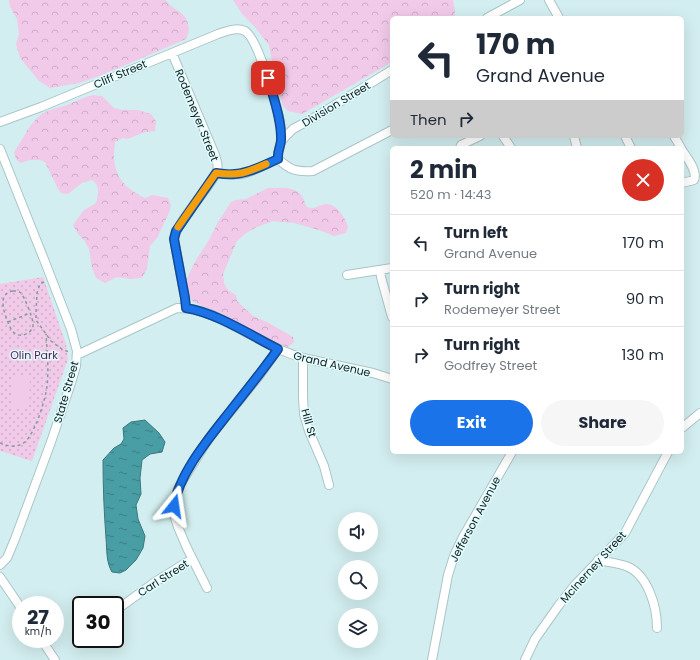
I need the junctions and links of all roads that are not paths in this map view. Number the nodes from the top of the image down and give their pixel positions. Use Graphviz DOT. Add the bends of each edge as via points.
graph roads {
  1 [pos="520,0"];
  2 [pos="549,0"];
  3 [pos="491,16"];
  4 [pos="558,16"];
  5 [pos="172,52"];
  6 [pos="390,71"];
  7 [pos="0,122"];
  8 [pos="390,131"];
  9 [pos="476,138"];
  10 [pos="282,140"];
  11 [pos="461,146"];
  12 [pos="0,149"];
  13 [pos="684,154"];
  14 [pos="278,159"];
  15 [pos="216,173"];
  16 [pos="684,182"];
  17 [pos="390,268"];
  18 [pos="380,270"];
  19 [pos="347,275"];
  20 [pos="186,308"];
  21 [pos="390,310"];
  22 [pos="278,349"];
  23 [pos="73,354"];
  24 [pos="303,358"];
  25 [pos="390,378"];
  26 [pos="700,413"];
  27 [pos="684,426"];
  28 [pos="511,454"];
  29 [pos="667,454"];
  30 [pos="329,485"];
  31 [pos="192,558"];
  32 [pos="598,560"];
  33 [pos="0,565"];
  34 [pos="0,577"];
  35 [pos="208,588"];
  36 [pos="13,596"];
  37 [pos="124,604"];
  38 [pos="657,628"];
  39 [pos="47,648"];
  40 [pos="55,660"];
  41 [pos="432,660"];
  42 [pos="525,660"];
  1 -- 3 [label="street"];
  2 -- 4 [label="street"];
  5 -- 7 [label="street, Cliff Street"];
  5 -- 10 [label="street, Cliff Street" via="231,30 240,29 248,33 263,65 276,108"];
  5 -- 15 [label="street, Rodemeyer Street" via="215,155 218,166"];
  6 -- 10 [label="street, Division Street" via="293,129"];
  8 -- 14 [label="street" via="313,171 300,172 287,167"];
  9 -- 11 [label="street"];
  10 -- 14 [label="street" via="277,153"];
  12 -- 23 [label="street, State Street" via="71,329 76,347"];
  13 -- 16 [label="street" via="696,176 694,180"];
  14 -- 15 [label="street" via="242,174"];
  15 -- 20 [label="street, Rodemeyer Street" via="174,234"];
  17 -- 18 [label="street"];
  18 -- 19 [label="street"];
  18 -- 21 [label="street"];
  20 -- 22 [label="street, Grand Avenue" via="206,313"];
  20 -- 23 [label="street, Grand Avenue" via="177,308"];
  22 -- 24 [label="street, Grand Avenue"];
  22 -- 31 [label="street" via="209,438 178,489 174,515"];
  23 -- 33 [label="street, State Street" via="76,366 71,382 28,506 7,558"];
  24 -- 25 [label="street, Grand Avenue"];
  24 -- 30 [label="street, Hill St" via="304,414"];
  26 -- 27 [label="street"];
  28 -- 41 [label="street, Jefferson Avenue" via="454,556"];
  29 -- 32 [label="street, McInerney Street" via="625,533"];
  31 -- 35 [label="street"];
  31 -- 37 [label="street, Carl Street"];
  32 -- 38 [label="street" via="627,566 639,574 652,600"];
  32 -- 42 [label="street, McInerney Street" via="554,611 535,639"];
  34 -- 36 [label="street"];
  39 -- 40 [label="street"];
}
